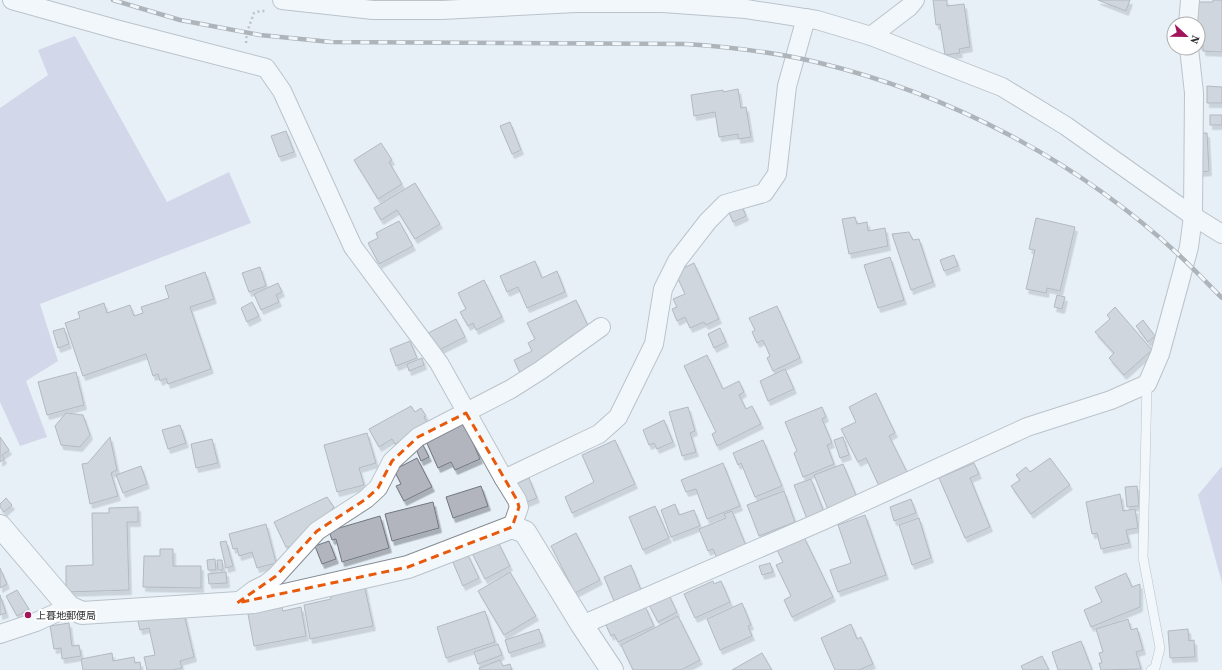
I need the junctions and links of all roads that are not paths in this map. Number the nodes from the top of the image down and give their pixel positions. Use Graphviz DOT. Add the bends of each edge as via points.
graph roads {
  1 [pos="12,0"];
  2 [pos="282,0"];
  3 [pos="915,0"];
  4 [pos="1190,0"];
  5 [pos="442,5"];
  6 [pos="1189,16"];
  7 [pos="806,18"];
  8 [pos="871,36"];
  9 [pos="1190,56"];
  10 [pos="1193,216"];
  11 [pos="1222,234"];
  12 [pos="601,327"];
  13 [pos="1147,384"];
  14 [pos="466,413"];
  15 [pos="504,479"];
  16 [pos="0,526"];
  17 [pos="512,527"];
  18 [pos="237,603"];
  19 [pos="69,607"];
  20 [pos="582,625"];
  21 [pos="0,634"];
  22 [pos="612,670"];
  23 [pos="1151,670"];
  1 -- 14 [label="street" via="266,68 282,91 353,247 438,363"];
  2 -- 5 [label="street" via="373,10"];
  3 -- 8 [label="street"];
  4 -- 6 [label="street"];
  5 -- 7 [label="street" via="663,2 746,9"];
  7 -- 8 [label="street"];
  7 -- 15 [label="street" via="787,86 777,174 764,193 725,204 708,221 678,261 663,289 654,344 618,417 599,434"];
  8 -- 10 [label="street" via="1002,87 1066,126"];
  9 -- 10 [label="street" via="1194,93"];
  10 -- 11 [label="street"];
  10 -- 13 [label="street" via="1189,247 1160,354"];
  12 -- 14 [label="street" via="541,370"];
  13 -- 20 [label="street" via="1112,400 1027,427 822,521"];
  13 -- 23 [label="lane" via="1142,557 1160,648 1155,668"];
  14 -- 15 [label="street"];
  14 -- 18 [label="street" via="418,437 392,461 378,488 317,532 276,576"];
  15 -- 17 [label="street" via="519,507"];
  16 -- 19 [label="street"];
  17 -- 18 [label="street" via="408,567 254,602"];
  17 -- 20 [label="street" via="525,532"];
  18 -- 19 [label="street" via="82,613"];
  19 -- 21 [label="street"];
  20 -- 22 [label="street"];
}
